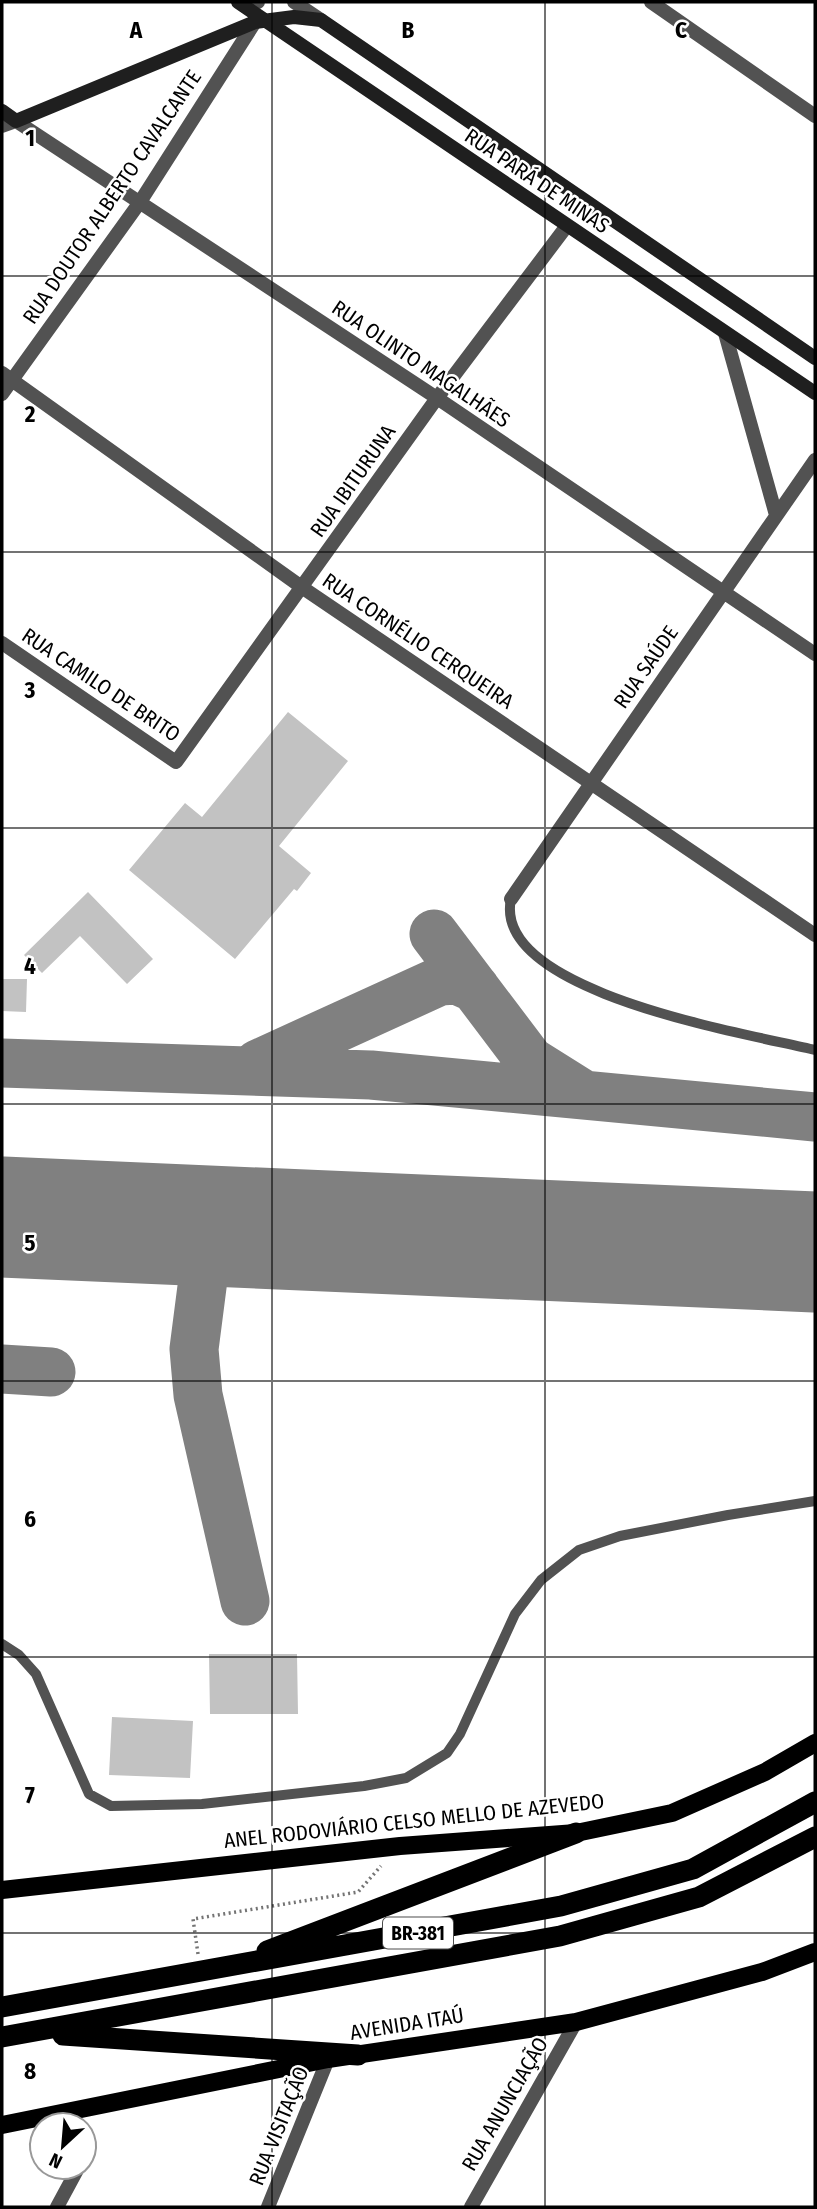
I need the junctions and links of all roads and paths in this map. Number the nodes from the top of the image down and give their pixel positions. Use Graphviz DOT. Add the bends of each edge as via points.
graph roads {
  1 [pos="238,2"];
  2 [pos="294,2"];
  3 [pos="651,2"];
  4 [pos="321,20"];
  5 [pos="260,21"];
  6 [pos="2,111"];
  7 [pos="815,116"];
  8 [pos="9,123"];
  9 [pos="140,202"];
  10 [pos="566,227"];
  11 [pos="726,333"];
  12 [pos="815,358"];
  13 [pos="6,376"];
  14 [pos="815,393"];
  15 [pos="2,394"];
  16 [pos="437,398"];
  17 [pos="815,460"];
  18 [pos="776,515"];
  19 [pos="303,588"];
  20 [pos="723,593"];
  21 [pos="2,643"];
  22 [pos="815,654"];
  23 [pos="176,762"];
  24 [pos="589,783"];
  25 [pos="511,899"];
  26 [pos="815,935"];
  27 [pos="815,1050"];
  28 [pos="815,1502"];
  29 [pos="2,1644"];
  30 [pos="815,1743"];
  31 [pos="815,1802"];
  32 [pos="576,1833"];
  33 [pos="815,1837"];
  34 [pos="400,1846"];
  35 [pos="2,1890"];
  36 [pos="358,1892"];
  37 [pos="815,1952"];
  38 [pos="217,1970"];
  39 [pos="2,2007"];
  40 [pos="576,2022"];
  41 [pos="29,2033"];
  42 [pos="2,2038"];
  43 [pos="358,2055"];
  44 [pos="328,2059"];
  45 [pos="2,2125"];
  46 [pos="71,2181"];
  47 [pos="57,2207"];
  48 [pos="268,2207"];
  49 [pos="471,2207"];
  1 -- 5 [label="main road, RUA PARÁ DE MINAS"];
  2 -- 4 [label="street, RUA PARÁ DE MINAS"];
  3 -- 7 [label="street"];
  4 -- 5 [label="main road"];
  4 -- 12 [label="main road, RUA PARÁ DE MINAS"];
  5 -- 8 [label="main road"];
  5 -- 9 [label="street, RUA DOUTOR ALBERTO CAVALCANTE"];
  5 -- 10 [label="main road, RUA PARÁ DE MINAS"];
  6 -- 8 [label="main road, RUA OLINTO MAGALHÃES"];
  8 -- 9 [label="street, RUA OLINTO MAGALHÃES"];
  9 -- 13 [label="street, RUA DOUTOR ALBERTO CAVALCANTE"];
  9 -- 16 [label="street, RUA OLINTO MAGALHÃES"];
  10 -- 11 [label="main road, RUA PARÁ DE MINAS"];
  10 -- 16 [label="street, RUA IBITURUNA"];
  11 -- 14 [label="main road, RUA PARÁ DE MINAS"];
  11 -- 18 [label="street"];
  13 -- 15 [label="street, RUA DOUTOR ALBERTO CAVALCANTE"];
  13 -- 19 [label="street, RUA CORNÉLIO CERQUEIRA"];
  16 -- 19 [label="street, RUA IBITURUNA"];
  16 -- 20 [label="street, RUA OLINTO MAGALHÃES"];
  17 -- 18 [label="street, RUA SAÚDE"];
  18 -- 20 [label="street, RUA SAÚDE"];
  19 -- 23 [label="street, RUA IBITURUNA"];
  19 -- 24 [label="street, RUA CORNÉLIO CERQUEIRA"];
  20 -- 22 [label="street, RUA OLINTO MAGALHÃES"];
  20 -- 24 [label="street, RUA SAÚDE"];
  21 -- 23 [label="street, RUA CAMILO DE BRITO"];
  24 -- 25 [label="street, RUA SAÚDE"];
  24 -- 26 [label="street, RUA CORNÉLIO CERQUEIRA"];
  25 -- 27 [label="lane" via="514,934 585,987 629,1005"];
  28 -- 29 [label="lane" via="647,1531 579,1550 541,1580 515,1614 447,1753 407,1778 364,1786 202,1804 111,1806 89,1794 36,1674"];
  30 -- 32 [label="main road, ANEL RODOVIÁRIO CELSO MELLO DE AZEVEDO" via="765,1772 673,1813"];
  31 -- 38 [label="highway, BR-381" via="693,1869 561,1906"];
  32 -- 34 [label="main road, ANEL RODOVIÁRIO CELSO MELLO DE AZEVEDO"];
  32 -- 38 [label="highway"];
  33 -- 41 [label="highway, BR-381" via="699,1897 560,1936"];
  34 -- 35 [label="main road, ANEL RODOVIÁRIO CELSO MELLO DE AZEVEDO"];
  34 -- 36 [label="path"];
  37 -- 40 [label="main road, AVENIDA ITAÚ" via="762,1972"];
  38 -- 39 [label="highway, BR-381"];
  40 -- 43 [label="main road, AVENIDA ITAÚ"];
  40 -- 49 [label="street, RUA ANUNCIAÇÃO"];
  41 -- 42 [label="highway, BR-381"];
  41 -- 43 [label="highway"];
  43 -- 44 [label="main road, AVENIDA ITAÚ"];
  44 -- 45 [label="main road, AVENIDA ITAÚ"];
  44 -- 48 [label="street, RUA VISITAÇÃO"];
  46 -- 47 [label="street"];
}
